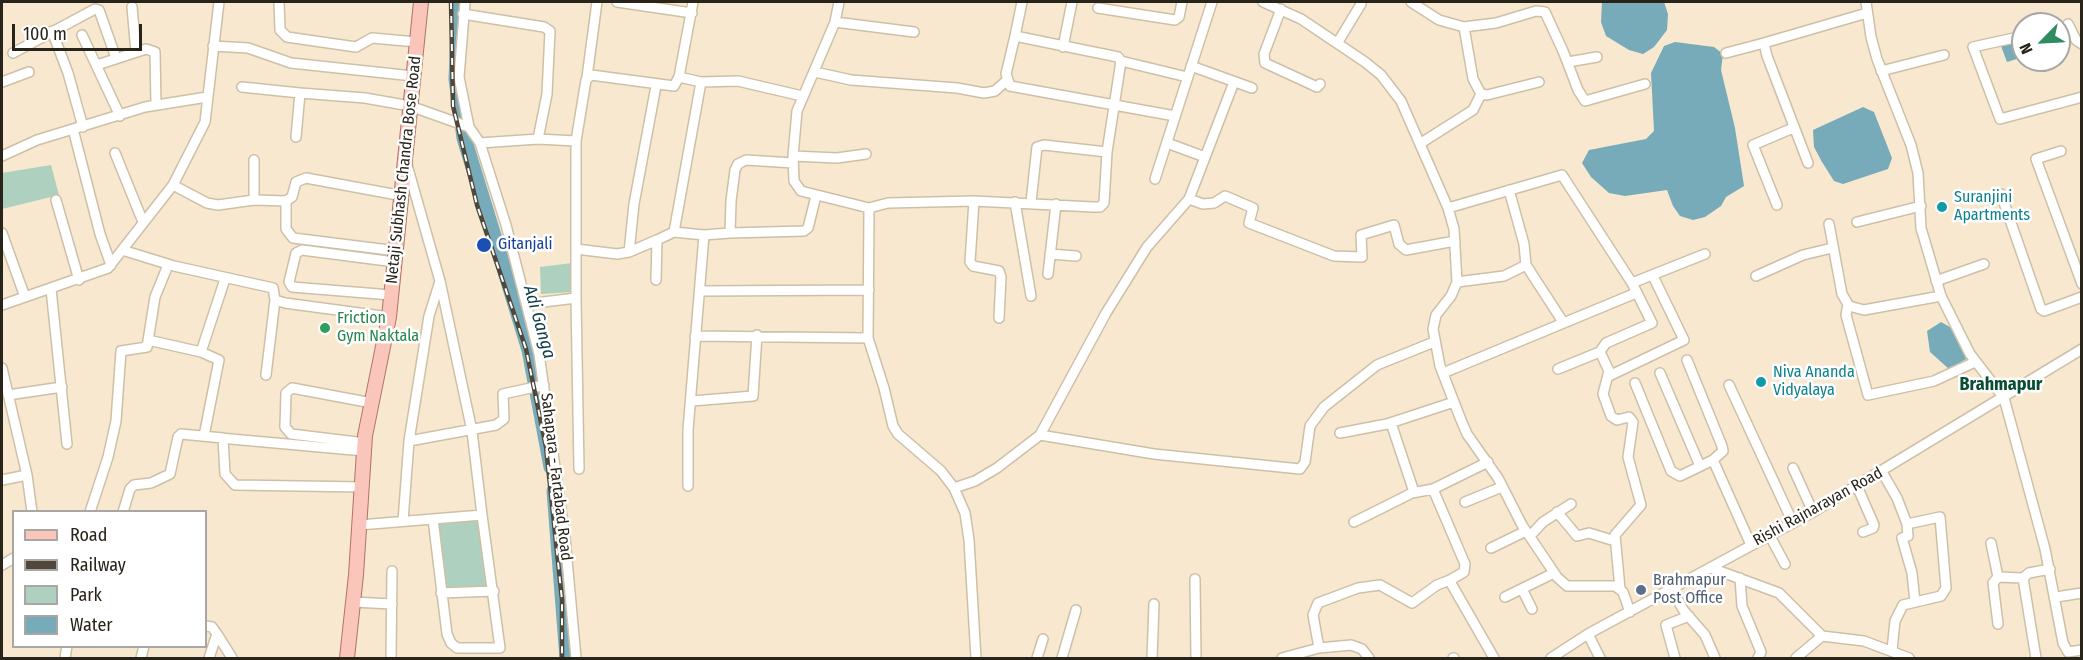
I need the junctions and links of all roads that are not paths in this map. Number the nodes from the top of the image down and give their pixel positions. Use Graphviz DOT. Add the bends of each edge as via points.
graph roads {
  1 [pos="219,2"];
  2 [pos="279,2"];
  3 [pos="422,2"];
  4 [pos="465,2"];
  5 [pos="597,2"];
  6 [pos="617,2"];
  7 [pos="693,2"];
  8 [pos="828,2"];
  9 [pos="1022,2"];
  10 [pos="1072,2"];
  11 [pos="1182,2"];
  12 [pos="1212,2"];
  13 [pos="1263,2"];
  14 [pos="1411,2"];
  15 [pos="1866,2"];
  16 [pos="839,3"];
  17 [pos="1360,4"];
  18 [pos="132,7"];
  19 [pos="1098,8"];
  20 [pos="1281,9"];
  21 [pos="692,13"];
  22 [pos="1867,13"];
  23 [pos="463,14"];
  24 [pos="835,22"];
  25 [pos="1464,27"];
  26 [pos="2071,30"];
  27 [pos="52,31"];
  28 [pos="914,32"];
  29 [pos="81,35"];
  30 [pos="1015,36"];
  31 [pos="2011,39"];
  32 [pos="417,42"];
  33 [pos="1338,42"];
  34 [pos="1764,43"];
  35 [pos="2082,44"];
  36 [pos="213,46"];
  37 [pos="1063,47"];
  38 [pos="136,52"];
  39 [pos="13,53"];
  40 [pos="1726,53"];
  41 [pos="1944,55"];
  42 [pos="1597,57"];
  43 [pos="116,58"];
  44 [pos="1121,61"];
  45 [pos="1568,62"];
  46 [pos="97,65"];
  47 [pos="1191,66"];
  48 [pos="1881,71"];
  49 [pos="29,72"];
  50 [pos="815,72"];
  51 [pos="413,76"];
  52 [pos="1183,76"];
  53 [pos="587,77"];
  54 [pos="679,77"];
  55 [pos="1006,81"];
  56 [pos="2,82"];
  57 [pos="701,82"];
  58 [pos="1234,82"];
  59 [pos="1539,82"];
  60 [pos="1320,84"];
  61 [pos="1646,84"];
  62 [pos="656,86"];
  63 [pos="242,87"];
  64 [pos="1252,88"];
  65 [pos="300,93"];
  66 [pos="1481,94"];
  67 [pos="802,96"];
  68 [pos="207,97"];
  69 [pos="2082,97"];
  70 [pos="156,105"];
  71 [pos="410,106"];
  72 [pos="1116,107"];
  73 [pos="120,116"];
  74 [pos="1175,116"];
  75 [pos="465,126"];
  76 [pos="83,127"];
  77 [pos="1793,128"];
  78 [pos="73,129"];
  79 [pos="296,137"];
  80 [pos="538,139"];
  81 [pos="576,141"];
  82 [pos="480,143"];
  83 [pos="1167,143"];
  84 [pos="1420,143"];
  85 [pos="2061,151"];
  86 [pos="1107,152"];
  87 [pos="115,153"];
  88 [pos="867,154"];
  89 [pos="2,156"];
  90 [pos="1205,157"];
  91 [pos="794,159"];
  92 [pos="254,160"];
  93 [pos="406,162"];
  94 [pos="1808,163"];
  95 [pos="1155,179"];
  96 [pos="173,185"];
  97 [pos="1509,190"];
  98 [pos="2001,194"];
  99 [pos="403,196"];
  100 [pos="816,196"];
  101 [pos="1189,199"];
  102 [pos="56,200"];
  103 [pos="254,200"];
  104 [pos="286,201"];
  105 [pos="974,201"];
  106 [pos="1015,201"];
  107 [pos="1031,202"];
  108 [pos="1056,204"];
  109 [pos="1777,205"];
  110 [pos="1921,206"];
  111 [pos="869,208"];
  112 [pos="1448,208"];
  113 [pos="143,222"];
  114 [pos="1857,222"];
  115 [pos="1829,224"];
  116 [pos="674,232"];
  117 [pos="2,233"];
  118 [pos="730,233"];
  119 [pos="704,235"];
  120 [pos="657,240"];
  121 [pos="1455,241"];
  122 [pos="1832,248"];
  123 [pos="123,249"];
  124 [pos="576,249"];
  125 [pos="629,252"];
  126 [pos="1050,254"];
  127 [pos="1705,254"];
  128 [pos="396,256"];
  129 [pos="1076,256"];
  130 [pos="1984,264"];
  131 [pos="111,265"];
  132 [pos="168,265"];
  133 [pos="1526,265"];
  134 [pos="1048,274"];
  135 [pos="1653,276"];
  136 [pos="1756,276"];
  137 [pos="225,279"];
  138 [pos="79,280"];
  139 [pos="440,280"];
  140 [pos="656,280"];
  141 [pos="1936,281"];
  142 [pos="1457,282"];
  143 [pos="2082,284"];
  144 [pos="298,288"];
  145 [pos="1634,288"];
  146 [pos="51,289"];
  147 [pos="869,290"];
  148 [pos="333,291"];
  149 [pos="700,291"];
  150 [pos="391,296"];
  151 [pos="1031,296"];
  152 [pos="1941,296"];
  153 [pos="25,297"];
  154 [pos="576,297"];
  155 [pos="2082,297"];
  156 [pos="275,300"];
  157 [pos="296,304"];
  158 [pos="527,304"];
  159 [pos="1848,304"];
  160 [pos="2,305"];
  161 [pos="331,309"];
  162 [pos="389,317"];
  163 [pos="999,318"];
  164 [pos="1563,322"];
  165 [pos="757,335"];
  166 [pos="695,336"];
  167 [pos="868,338"];
  168 [pos="148,340"];
  169 [pos="1434,342"];
  170 [pos="2082,349"];
  171 [pos="201,352"];
  172 [pos="1599,353"];
  173 [pos="1687,360"];
  174 [pos="1975,362"];
  175 [pos="2,368"];
  176 [pos="1557,369"];
  177 [pos="1443,373"];
  178 [pos="1660,373"];
  179 [pos="266,375"];
  180 [pos="1609,376"];
  181 [pos="1635,382"];
  182 [pos="1729,385"];
  183 [pos="539,386"];
  184 [pos="62,387"];
  185 [pos="8,395"];
  186 [pos="2004,398"];
  187 [pos="692,401"];
  188 [pos="1454,402"];
  189 [pos="372,403"];
  190 [pos="1391,423"];
  191 [pos="472,431"];
  192 [pos="1340,433"];
  193 [pos="1041,435"];
  194 [pos="204,436"];
  195 [pos="220,438"];
  196 [pos="409,441"];
  197 [pos="68,444"];
  198 [pos="365,447"];
  199 [pos="1713,460"];
  200 [pos="1488,462"];
  201 [pos="1700,466"];
  202 [pos="1793,468"];
  203 [pos="579,469"];
  204 [pos="1881,472"];
  205 [pos="27,475"];
  206 [pos="2,480"];
  207 [pos="688,486"];
  208 [pos="1857,486"];
  209 [pos="362,487"];
  210 [pos="1502,487"];
  211 [pos="954,488"];
  212 [pos="1433,489"];
  213 [pos="1414,492"];
  214 [pos="1465,502"];
  215 [pos="1571,504"];
  216 [pos="32,510"];
  217 [pos="91,510"];
  218 [pos="124,510"];
  219 [pos="1557,512"];
  220 [pos="1813,512"];
  221 [pos="482,515"];
  222 [pos="433,519"];
  223 [pos="403,521"];
  224 [pos="1354,522"];
  225 [pos="1793,523"];
  226 [pos="1907,524"];
  227 [pos="359,525"];
  228 [pos="1863,532"];
  229 [pos="1528,534"];
  230 [pos="1770,536"];
  231 [pos="1615,541"];
  232 [pos="1991,543"];
  233 [pos="1751,545"];
  234 [pos="1491,548"];
  235 [pos="1785,564"];
  236 [pos="1711,568"];
  237 [pos="2050,569"];
  238 [pos="393,571"];
  239 [pos="1554,573"];
  240 [pos="1998,577"];
  241 [pos="1740,578"];
  242 [pos="2023,578"];
  243 [pos="1195,579"];
  244 [pos="1450,580"];
  245 [pos="1522,589"];
  246 [pos="1620,589"];
  247 [pos="1672,590"];
  248 [pos="494,591"];
  249 [pos="441,593"];
  250 [pos="2082,593"];
  251 [pos="1505,597"];
  252 [pos="2056,597"];
  253 [pos="1916,602"];
  254 [pos="353,603"];
  255 [pos="392,604"];
  256 [pos="1154,604"];
  257 [pos="1532,609"];
  258 [pos="1076,610"];
  259 [pos="1630,612"];
  260 [pos="1689,616"];
  261 [pos="1998,624"];
  262 [pos="207,626"];
  263 [pos="217,634"];
  264 [pos="1588,634"];
  265 [pos="1822,636"];
  266 [pos="1043,639"];
  267 [pos="457,648"];
  268 [pos="500,648"];
  269 [pos="1319,648"];
  270 [pos="1892,650"];
  271 [pos="2082,650"];
  272 [pos="209,658"];
  273 [pos="232,658"];
  274 [pos="347,658"];
  275 [pos="391,658"];
  276 [pos="458,658"];
  277 [pos="501,658"];
  278 [pos="576,658"];
  279 [pos="976,658"];
  280 [pos="1037,658"];
  281 [pos="1062,658"];
  282 [pos="1152,658"];
  283 [pos="1196,658"];
  284 [pos="1282,658"];
  285 [pos="1369,658"];
  286 [pos="1494,658"];
  287 [pos="1552,658"];
  288 [pos="1600,658"];
  289 [pos="1675,658"];
  290 [pos="1715,658"];
  291 [pos="1758,658"];
  292 [pos="1796,658"];
  293 [pos="1909,658"];
  294 [pos="2036,658"];
  1 -- 36 [label="street"];
  2 -- 32 [label="street" via="280,30 287,38 356,47 372,38"];
  3 -- 32 [label="main road, Netaji Subhash Chandra Bose Road"];
  4 -- 23 [label="street, Sahapara - Fartabad Road"];
  5 -- 53 [label="street"];
  6 -- 21 [label="street"];
  7 -- 21 [label="street"];
  8 -- 16 [label="street"];
  9 -- 30 [label="street"];
  10 -- 37 [label="street"];
  11 -- 19 [label="street" via="1176,20"];
  12 -- 47 [label="street"];
  13 -- 20 [label="street"];
  14 -- 25 [label="street" via="1451,26"];
  15 -- 22 [label="street"];
  16 -- 24 [label="street"];
  17 -- 33 [label="street"];
  18 -- 38 [label="street"];
  20 -- 33 [label="street"];
  20 -- 60 [label="street" via="1264,54 1265,63 1317,87"];
  21 -- 54 [label="street"];
  22 -- 34 [label="street"];
  22 -- 48 [label="street"];
  23 -- 75 [label="street, Sahapara - Fartabad Road" via="459,77"];
  23 -- 80 [label="street" via="550,31 547,94"];
  24 -- 28 [label="street"];
  24 -- 50 [label="street"];
  25 -- 45 [label="street" via="1496,23 1536,10 1545,12"];
  25 -- 66 [label="street" via="1473,79"];
  26 -- 35 [label="street"];
  27 -- 39 [label="street"];
  27 -- 43 [label="street" via="99,10"];
  27 -- 76 [label="street"];
  29 -- 46 [label="street"];
  30 -- 37 [label="street"];
  30 -- 55 [label="street"];
  31 -- 69 [label="street" via="1973,47 2000,119"];
  32 -- 51 [label="main road, Netaji Subhash Chandra Bose Road"];
  33 -- 84 [label="street" via="1381,75 1401,101"];
  34 -- 40 [label="street"];
  34 -- 77 [label="street"];
  36 -- 51 [label="street" via="257,50 291,63"];
  36 -- 68 [label="street"];
  37 -- 44 [label="street" via="1118,57"];
  38 -- 43 [label="street"];
  38 -- 70 [label="street" via="155,52"];
  41 -- 48 [label="street"];
  42 -- 45 [label="street"];
  43 -- 46 [label="street"];
  44 -- 52 [label="street"];
  44 -- 72 [label="street"];
  45 -- 61 [label="street" via="1585,100"];
  46 -- 73 [label="street"];
  47 -- 58 [label="street"];
  47 -- 74 [label="street"];
  48 -- 110 [label="street" via="1911,145"];
  49 -- 56 [label="street"];
  50 -- 55 [label="street" via="862,82 984,93 995,91"];
  50 -- 67 [label="street"];
  51 -- 71 [label="main road, Netaji Subhash Chandra Bose Road"];
  53 -- 62 [label="street"];
  53 -- 81 [label="street"];
  54 -- 57 [label="street"];
  54 -- 62 [label="street" via="674,86"];
  55 -- 72 [label="street" via="1010,86"];
  57 -- 67 [label="street" via="738,81"];
  57 -- 116 [label="street"];
  58 -- 64 [label="street"];
  58 -- 90 [label="street"];
  59 -- 66 [label="street"];
  62 -- 125 [label="street"];
  63 -- 65 [label="street"];
  65 -- 71 [label="street"];
  65 -- 79 [label="street"];
  66 -- 84 [label="street" via="1473,110"];
  67 -- 91 [label="street"];
  68 -- 70 [label="street"];
  68 -- 96 [label="street" via="203,130"];
  70 -- 73 [label="street"];
  71 -- 75 [label="street"];
  71 -- 93 [label="main road, Netaji Subhash Chandra Bose Road"];
  72 -- 74 [label="street"];
  72 -- 86 [label="street"];
  73 -- 76 [label="street"];
  74 -- 83 [label="street"];
  75 -- 82 [label="street, Sahapara - Fartabad Road"];
  76 -- 78 [label="street"];
  77 -- 94 [label="street"];
  77 -- 109 [label="street" via="1754,145"];
  78 -- 89 [label="street"];
  78 -- 131 [label="street"];
  80 -- 81 [label="street"];
  80 -- 82 [label="street"];
  81 -- 124 [label="street"];
  82 -- 158 [label="street, Sahapara - Fartabad Road"];
  83 -- 90 [label="street"];
  83 -- 95 [label="street"];
  84 -- 112 [label="street"];
  85 -- 143 [label="street" via="2036,159"];
  86 -- 107 [label="street" via="1037,147"];
  86 -- 108 [label="street" via="1104,202 1100,207"];
  87 -- 113 [label="street"];
  88 -- 91 [label="street"];
  90 -- 101 [label="street"];
  91 -- 100 [label="street" via="797,187"];
  91 -- 118 [label="street" via="746,160 738,164"];
  92 -- 103 [label="street"];
  93 -- 99 [label="main road, Netaji Subhash Chandra Bose Road"];
  93 -- 139 [label="street"];
  96 -- 103 [label="street" via="207,203"];
  96 -- 113 [label="street"];
  97 -- 112 [label="street"];
  97 -- 133 [label="street"];
  97 -- 145 [label="street" via="1562,175"];
  98 -- 155 [label="street" via="2041,309"];
  99 -- 104 [label="street" via="306,178 296,182 292,197"];
  99 -- 128 [label="main road, Netaji Subhash Chandra Bose Road"];
  100 -- 111 [label="street"];
  100 -- 118 [label="street" via="804,231"];
  101 -- 121 [label="street" via="1203,204 1225,196 1253,208 1249,223 1334,256 1362,257 1361,235 1394,225 1399,244 1406,250"];
  101 -- 193 [label="street" via="1147,247 1106,312"];
  102 -- 138 [label="street"];
  103 -- 104 [label="street"];
  104 -- 128 [label="street" via="286,229 293,238"];
  105 -- 106 [label="street"];
  105 -- 111 [label="street" via="888,203"];
  105 -- 163 [label="street" via="970,262 999,271"];
  106 -- 107 [label="street"];
  106 -- 151 [label="street"];
  107 -- 108 [label="street"];
  108 -- 126 [label="street"];
  110 -- 114 [label="street"];
  110 -- 141 [label="street" via="1921,228"];
  111 -- 147 [label="street"];
  112 -- 121 [label="street"];
  113 -- 123 [label="street"];
  115 -- 122 [label="street"];
  116 -- 119 [label="street"];
  116 -- 120 [label="street"];
  117 -- 153 [label="street"];
  118 -- 119 [label="street"];
  119 -- 149 [label="street"];
  120 -- 125 [label="street"];
  120 -- 140 [label="street"];
  121 -- 142 [label="street"];
  122 -- 136 [label="street" via="1795,258"];
  122 -- 159 [label="street" via="1842,294"];
  123 -- 131 [label="street"];
  123 -- 132 [label="street"];
  124 -- 125 [label="street"];
  124 -- 154 [label="street"];
  126 -- 129 [label="street"];
  126 -- 134 [label="street"];
  127 -- 135 [label="street"];
  128 -- 144 [label="street" via="298,251 289,282 291,287"];
  128 -- 150 [label="main road, Netaji Subhash Chandra Bose Road"];
  130 -- 141 [label="street"];
  131 -- 138 [label="street"];
  132 -- 137 [label="street"];
  132 -- 168 [label="street" via="155,297"];
  133 -- 142 [label="street" via="1504,276"];
  133 -- 164 [label="street"];
  135 -- 145 [label="street"];
  135 -- 180 [label="street" via="1684,340"];
  137 -- 156 [label="street" via="273,288"];
  137 -- 171 [label="street"];
  138 -- 146 [label="street"];
  139 -- 191 [label="street"];
  139 -- 196 [label="street" via="429,316"];
  141 -- 152 [label="street"];
  142 -- 169 [label="street" via="1436,315"];
  144 -- 148 [label="street"];
  144 -- 157 [label="street"];
  145 -- 164 [label="street"];
  145 -- 172 [label="street" via="1652,323 1606,343"];
  146 -- 153 [label="street"];
  146 -- 184 [label="street"];
  147 -- 149 [label="street"];
  147 -- 167 [label="street"];
  148 -- 150 [label="street"];
  148 -- 161 [label="street"];
  149 -- 166 [label="street"];
  150 -- 162 [label="main road, Netaji Subhash Chandra Bose Road"];
  152 -- 159 [label="street" via="1864,310"];
  152 -- 174 [label="street"];
  153 -- 160 [label="street"];
  154 -- 158 [label="street"];
  154 -- 203 [label="street"];
  156 -- 157 [label="street"];
  156 -- 179 [label="street"];
  157 -- 161 [label="street"];
  158 -- 183 [label="street, Sahapara - Fartabad Road"];
  159 -- 174 [label="street" via="1846,315 1868,396 1934,381"];
  161 -- 162 [label="street"];
  162 -- 189 [label="main road, Netaji Subhash Chandra Bose Road"];
  164 -- 177 [label="street"];
  165 -- 166 [label="street"];
  165 -- 167 [label="street"];
  165 -- 187 [label="street" via="753,396"];
  166 -- 187 [label="street"];
  167 -- 211 [label="street" via="898,434 931,460"];
  168 -- 171 [label="street"];
  168 -- 217 [label="street" via="147,347 121,351 116,421"];
  169 -- 177 [label="street"];
  169 -- 193 [label="street" via="1377,364 1324,407 1310,426 1305,462 1300,469 1154,454"];
  170 -- 186 [label="street, Rishi Rajnarayan Road"];
  171 -- 194 [label="street" via="219,360"];
  172 -- 176 [label="street"];
  172 -- 180 [label="street"];
  173 -- 199 [label="street" via="1722,446 1723,451"];
  174 -- 186 [label="street"];
  175 -- 185 [label="street"];
  177 -- 188 [label="street"];
  178 -- 201 [label="street"];
  180 -- 231 [label="street" via="1603,394 1611,416 1617,420 1629,417 1633,422 1628,457 1641,499 1638,508 1618,528"];
  181 -- 201 [label="street" via="1671,471 1680,476"];
  182 -- 225 [label="street"];
  183 -- 191 [label="street" via="503,394 504,419"];
  183 -- 278 [label="street, Sahapara - Fartabad Road" via="565,538"];
  184 -- 185 [label="street"];
  184 -- 197 [label="street"];
  185 -- 205 [label="street"];
  186 -- 204 [label="street, Rishi Rajnarayan Road"];
  186 -- 237 [label="street"];
  187 -- 207 [label="street"];
  188 -- 190 [label="street"];
  188 -- 200 [label="street" via="1467,435"];
  189 -- 198 [label="main road, Netaji Subhash Chandra Bose Road"];
  189 -- 198 [label="street" via="292,388 286,393 285,427 291,434"];
  190 -- 192 [label="street"];
  190 -- 213 [label="street"];
  191 -- 196 [label="street"];
  191 -- 221 [label="street"];
  193 -- 211 [label="street" via="998,468"];
  194 -- 195 [label="street"];
  194 -- 218 [label="street" via="178,436 170,474 151,483 134,485"];
  195 -- 198 [label="street"];
  195 -- 209 [label="street" via="225,474 235,485"];
  196 -- 223 [label="street"];
  198 -- 209 [label="main road, Netaji Subhash Chandra Bose Road"];
  199 -- 201 [label="street"];
  199 -- 233 [label="street"];
  200 -- 210 [label="street"];
  200 -- 212 [label="street"];
  202 -- 220 [label="street"];
  204 -- 208 [label="street, Rishi Rajnarayan Road"];
  204 -- 226 [label="street"];
  205 -- 206 [label="street"];
  205 -- 216 [label="street"];
  208 -- 220 [label="street, Rishi Rajnarayan Road"];
  208 -- 228 [label="street" via="1874,525"];
  209 -- 227 [label="main road, Netaji Subhash Chandra Bose Road"];
  210 -- 214 [label="street"];
  210 -- 229 [label="street"];
  211 -- 279 [label="street" via="968,525"];
  212 -- 213 [label="street"];
  212 -- 244 [label="street" via="1465,564 1464,572"];
  213 -- 224 [label="street"];
  215 -- 219 [label="street"];
  219 -- 229 [label="street"];
  219 -- 231 [label="street" via="1577,536 1589,533"];
  220 -- 225 [label="street, Rishi Rajnarayan Road"];
  221 -- 222 [label="street"];
  221 -- 248 [label="street"];
  222 -- 223 [label="street"];
  222 -- 249 [label="street"];
  223 -- 227 [label="street"];
  225 -- 230 [label="street, Rishi Rajnarayan Road"];
  226 -- 253 [label="street" via="1908,536 1902,538"];
  226 -- 253 [label="street" via="1940,517 1946,592 1941,597"];
  227 -- 254 [label="main road, Netaji Subhash Chandra Bose Road"];
  229 -- 234 [label="street"];
  229 -- 239 [label="street"];
  230 -- 233 [label="street, Rishi Rajnarayan Road"];
  230 -- 235 [label="street"];
  231 -- 246 [label="street"];
  232 -- 240 [label="street"];
  233 -- 236 [label="street, Rishi Rajnarayan Road"];
  236 -- 241 [label="street"];
  236 -- 247 [label="street, Rishi Rajnarayan Road"];
  237 -- 242 [label="street"];
  237 -- 252 [label="street"];
  238 -- 255 [label="street"];
  239 -- 245 [label="street"];
  239 -- 246 [label="street" via="1567,586"];
  240 -- 242 [label="street"];
  240 -- 261 [label="street" via="1993,583"];
  241 -- 265 [label="street" via="1779,593"];
  241 -- 291 [label="street" via="1742,606 1761,652"];
  242 -- 294 [label="street"];
  243 -- 283 [label="street"];
  244 -- 269 [label="street" via="1412,603 1380,585 1358,588 1318,603 1313,615"];
  244 -- 286 [label="street"];
  245 -- 251 [label="street"];
  245 -- 257 [label="street"];
  246 -- 259 [label="street"];
  247 -- 259 [label="street, Rishi Rajnarayan Road"];
  247 -- 260 [label="street"];
  248 -- 249 [label="street"];
  248 -- 268 [label="street"];
  249 -- 267 [label="street" via="447,634"];
  250 -- 252 [label="street"];
  252 -- 271 [label="street" via="2065,648 2068,652"];
  253 -- 270 [label="street" via="1899,610"];
  254 -- 255 [label="street"];
  254 -- 274 [label="main road, Netaji Subhash Chandra Bose Road"];
  255 -- 275 [label="street"];
  256 -- 282 [label="street"];
  258 -- 281 [label="street"];
  259 -- 264 [label="street, Rishi Rajnarayan Road"];
  260 -- 289 [label="street" via="1666,625"];
  260 -- 290 [label="street" via="1705,635"];
  262 -- 263 [label="street"];
  263 -- 272 [label="street"];
  263 -- 273 [label="street"];
  264 -- 287 [label="street, Rishi Rajnarayan Road"];
  264 -- 288 [label="street"];
  265 -- 270 [label="street" via="1864,641"];
  265 -- 292 [label="street"];
  266 -- 280 [label="street"];
  267 -- 268 [label="street"];
  267 -- 276 [label="street"];
  268 -- 277 [label="street"];
  269 -- 284 [label="street"];
  269 -- 285 [label="street" via="1351,645 1362,649"];
  270 -- 293 [label="street"];
}
